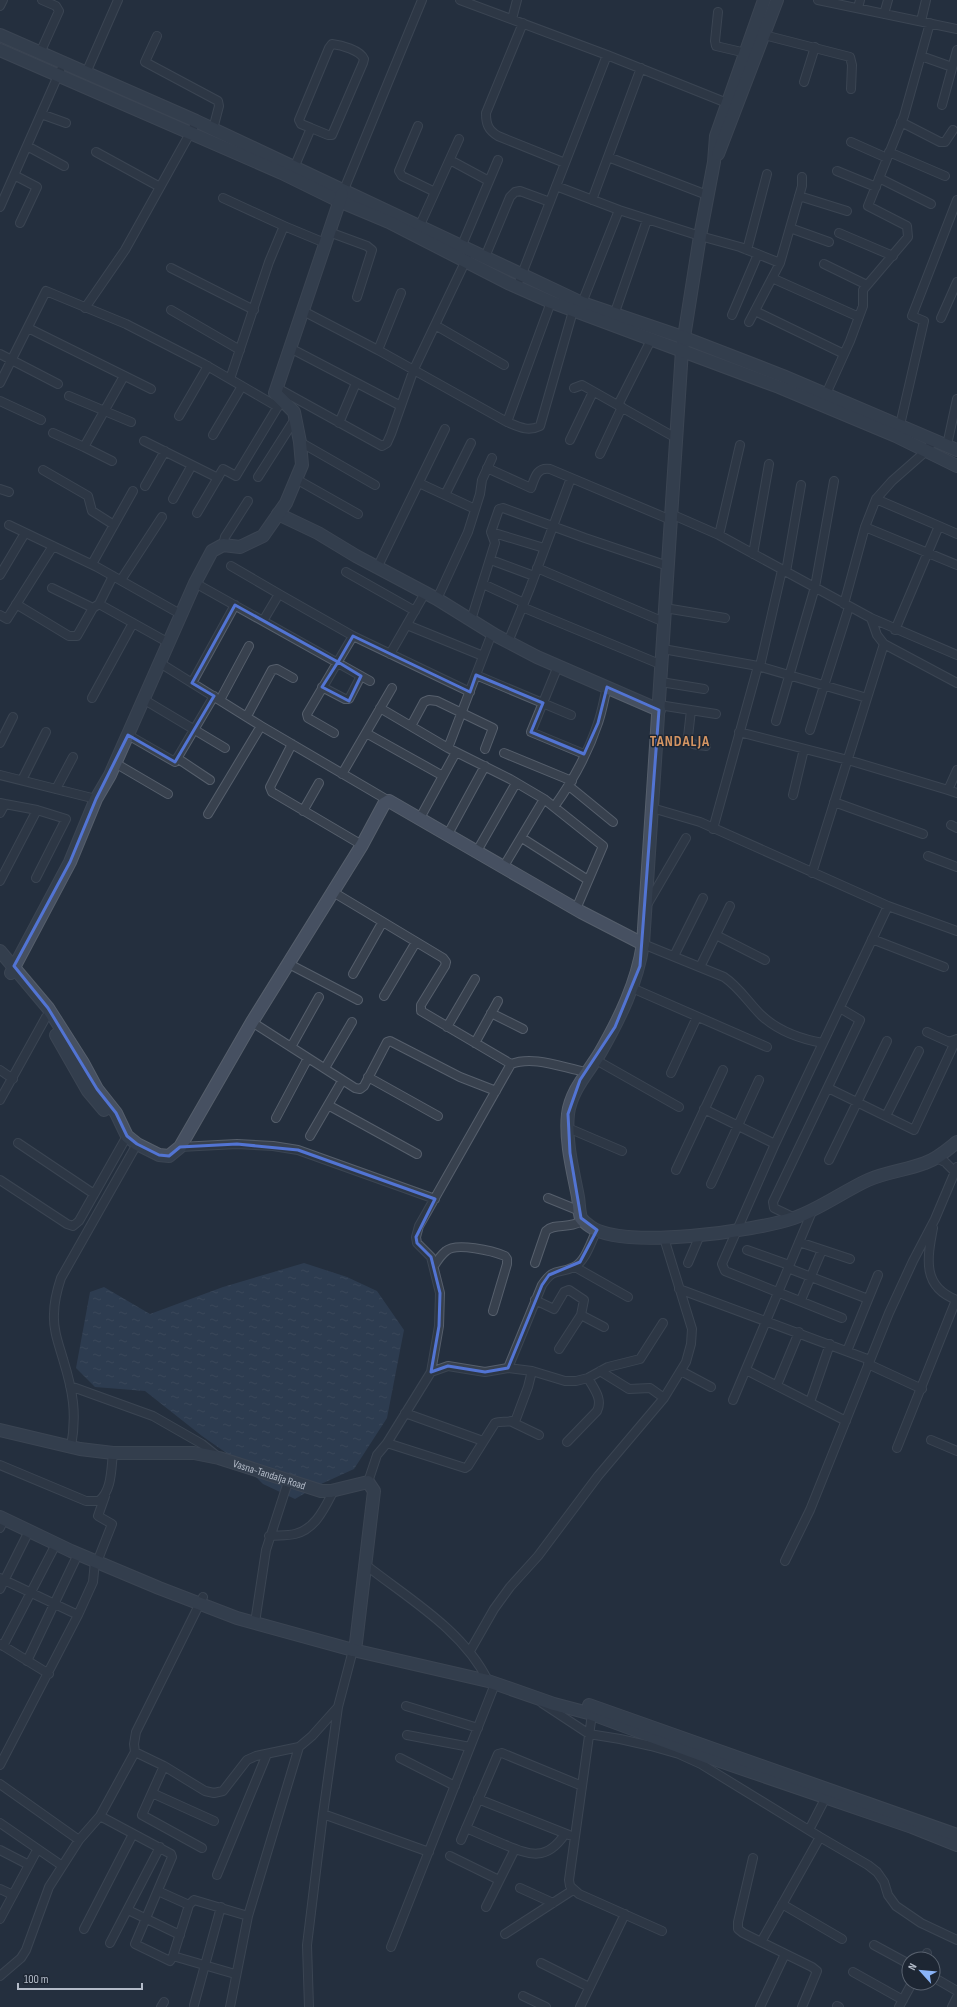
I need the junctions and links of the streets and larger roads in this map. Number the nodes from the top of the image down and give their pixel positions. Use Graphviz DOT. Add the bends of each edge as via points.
graph roads {
  1 [pos="3,0"];
  2 [pos="42,0"];
  3 [pos="118,0"];
  4 [pos="422,0"];
  5 [pos="460,0"];
  6 [pos="516,0"];
  7 [pos="764,0"];
  8 [pos="777,0"];
  9 [pos="818,0"];
  10 [pos="888,0"];
  11 [pos="926,0"];
  12 [pos="859,4"];
  13 [pos="0,6"];
  14 [pos="718,12"];
  15 [pos="884,14"];
  16 [pos="512,19"];
  17 [pos="921,21"];
  18 [pos="522,23"];
  19 [pos="930,23"];
  20 [pos="957,29"];
  21 [pos="0,35"];
  22 [pos="764,35"];
  23 [pos="157,36"];
  24 [pos="814,47"];
  25 [pos="0,50"];
  26 [pos="957,50"];
  27 [pos="40,53"];
  28 [pos="746,53"];
  29 [pos="607,55"];
  30 [pos="921,56"];
  31 [pos="64,63"];
  32 [pos="952,66"];
  33 [pos="641,68"];
  34 [pos="86,73"];
  35 [pos="58,76"];
  36 [pos="804,82"];
  37 [pos="851,89"];
  38 [pos="727,103"];
  39 [pos="942,105"];
  40 [pos="41,114"];
  41 [pos="196,121"];
  42 [pos="901,122"];
  43 [pos="66,124"];
  44 [pos="418,126"];
  45 [pos="311,128"];
  46 [pos="213,129"];
  47 [pos="953,130"];
  48 [pos="190,134"];
  49 [pos="459,139"];
  50 [pos="851,142"];
  51 [pos="27,146"];
  52 [pos="96,152"];
  53 [pos="888,155"];
  54 [pos="608,157"];
  55 [pos="450,160"];
  56 [pos="498,160"];
  57 [pos="714,162"];
  58 [pos="565,163"];
  59 [pos="64,166"];
  60 [pos="294,168"];
  61 [pos="838,171"];
  62 [pos="767,174"];
  63 [pos="14,175"];
  64 [pos="945,176"];
  65 [pos="802,177"];
  66 [pos="879,178"];
  67 [pos="490,181"];
  68 [pos="556,186"];
  69 [pos="876,186"];
  70 [pos="160,187"];
  71 [pos="435,192"];
  72 [pos="707,194"];
  73 [pos="341,196"];
  74 [pos="799,196"];
  75 [pos="223,198"];
  76 [pos="592,200"];
  77 [pos="957,200"];
  78 [pos="550,202"];
  79 [pos="931,204"];
  80 [pos="0,207"];
  81 [pos="618,210"];
  82 [pos="847,211"];
  83 [pos="647,220"];
  84 [pos="948,221"];
  85 [pos="20,223"];
  86 [pos="957,224"];
  87 [pos="420,225"];
  88 [pos="284,226"];
  89 [pos="790,228"];
  90 [pos="329,232"];
  91 [pos="839,233"];
  92 [pos="700,236"];
  93 [pos="829,242"];
  94 [pos="325,243"];
  95 [pos="747,250"];
  96 [pos="466,252"];
  97 [pos="758,254"];
  98 [pos="893,256"];
  99 [pos="485,257"];
  100 [pos="780,263"];
  101 [pos="824,264"];
  102 [pos="170,268"];
  103 [pos="522,275"];
  104 [pos="772,278"];
  105 [pos="957,282"];
  106 [pos="868,285"];
  107 [pos="516,287"];
  108 [pos="401,293"];
  109 [pos="357,297"];
  110 [pos="551,302"];
  111 [pos="582,303"];
  112 [pos="85,308"];
  113 [pos="171,310"];
  114 [pos="254,310"];
  115 [pos="303,311"];
  116 [pos="573,311"];
  117 [pos="755,311"];
  118 [pos="614,315"];
  119 [pos="732,315"];
  120 [pos="858,317"];
  121 [pos="941,318"];
  122 [pos="749,322"];
  123 [pos="435,326"];
  124 [pos="28,328"];
  125 [pos="651,340"];
  126 [pos="683,344"];
  127 [pos="290,348"];
  128 [pos="240,350"];
  129 [pos="378,350"];
  130 [pos="0,354"];
  131 [pos="844,354"];
  132 [pos="11,359"];
  133 [pos="504,365"];
  134 [pos="208,366"];
  135 [pos="414,369"];
  136 [pos="124,376"];
  137 [pos="230,379"];
  138 [pos="0,383"];
  139 [pos="356,383"];
  140 [pos="58,384"];
  141 [pos="242,386"];
  142 [pos="277,388"];
  143 [pos="574,388"];
  144 [pos="151,389"];
  145 [pos="593,392"];
  146 [pos="826,394"];
  147 [pos="69,396"];
  148 [pos="957,399"];
  149 [pos="0,401"];
  150 [pos="280,403"];
  151 [pos="401,406"];
  152 [pos="620,406"];
  153 [pos="105,410"];
  154 [pos="179,416"];
  155 [pos="295,419"];
  156 [pos="41,420"];
  157 [pos="131,422"];
  158 [pos="507,422"];
  159 [pos="339,423"];
  160 [pos="900,425"];
  161 [pos="445,429"];
  162 [pos="53,433"];
  163 [pos="213,434"];
  164 [pos="676,438"];
  165 [pos="144,440"];
  166 [pos="570,440"];
  167 [pos="934,440"];
  168 [pos="300,442"];
  169 [pos="471,443"];
  170 [pos="740,445"];
  171 [pos="84,447"];
  172 [pos="952,448"];
  173 [pos="164,451"];
  174 [pos="925,452"];
  175 [pos="600,454"];
  176 [pos="492,458"];
  177 [pos="112,461"];
  178 [pos="192,464"];
  179 [pos="769,464"];
  180 [pos="957,466"];
  181 [pos="487,468"];
  182 [pos="42,470"];
  183 [pos="218,478"];
  184 [pos="258,478"];
  185 [pos="571,478"];
  186 [pos="296,479"];
  187 [pos="834,481"];
  188 [pos="419,483"];
  189 [pos="801,485"];
  190 [pos="146,486"];
  191 [pos="375,486"];
  192 [pos="0,489"];
  193 [pos="133,490"];
  194 [pos="9,492"];
  195 [pos="445,495"];
  196 [pos="173,499"];
  197 [pos="876,500"];
  198 [pos="248,501"];
  199 [pos="475,509"];
  200 [pos="197,513"];
  201 [pos="278,514"];
  202 [pos="358,514"];
  203 [pos="162,517"];
  204 [pos="671,517"];
  205 [pos="9,525"];
  206 [pos="114,525"];
  207 [pos="552,526"];
  208 [pos="938,526"];
  209 [pos="865,528"];
  210 [pos="490,532"];
  211 [pos="25,533"];
  212 [pos="957,534"];
  213 [pos="719,535"];
  214 [pos="222,545"];
  215 [pos="52,546"];
  216 [pos="544,548"];
  217 [pos="927,553"];
  218 [pos="753,554"];
  219 [pos="491,560"];
  220 [pos="92,564"];
  221 [pos="3,565"];
  222 [pos="957,565"];
  223 [pos="230,566"];
  224 [pos="378,566"];
  225 [pos="668,566"];
  226 [pos="784,571"];
  227 [pos="346,572"];
  228 [pos="536,572"];
  229 [pos="0,575"];
  230 [pos="117,578"];
  231 [pos="195,583"];
  232 [pos="483,584"];
  233 [pos="815,587"];
  234 [pos="52,588"];
  235 [pos="425,593"];
  236 [pos="279,594"];
  237 [pos="437,599"];
  238 [pos="16,604"];
  239 [pos="235,605"];
  240 [pos="523,605"];
  241 [pos="847,605"];
  242 [pos="96,606"];
  243 [pos="665,608"];
  244 [pos="415,611"];
  245 [pos="0,615"];
  246 [pos="182,615"];
  247 [pos="725,618"];
  248 [pos="871,618"];
  249 [pos="471,620"];
  250 [pos="263,621"];
  251 [pos="664,622"];
  252 [pos="133,623"];
  253 [pos="407,625"];
  254 [pos="895,630"];
  255 [pos="492,633"];
  256 [pos="353,636"];
  257 [pos="508,642"];
  258 [pos="169,644"];
  259 [pos="884,644"];
  260 [pos="249,646"];
  261 [pos="663,649"];
  262 [pos="390,654"];
  263 [pos="483,656"];
  264 [pos="957,656"];
  265 [pos="338,662"];
  266 [pos="160,663"];
  267 [pos="662,665"];
  268 [pos="558,666"];
  269 [pos="759,666"];
  270 [pos="476,675"];
  271 [pos="790,675"];
  272 [pos="362,676"];
  273 [pos="293,678"];
  274 [pos="370,681"];
  275 [pos="661,682"];
  276 [pos="192,683"];
  277 [pos="957,683"];
  278 [pos="825,685"];
  279 [pos="322,687"];
  280 [pos="607,687"];
  281 [pos="392,688"];
  282 [pos="704,688"];
  283 [pos="470,692"];
  284 [pos="92,698"];
  285 [pos="217,698"];
  286 [pos="867,698"];
  287 [pos="143,700"];
  288 [pos="543,703"];
  289 [pos="659,707"];
  290 [pos="380,708"];
  291 [pos="691,710"];
  292 [pos="462,712"];
  293 [pos="716,714"];
  294 [pos="570,715"];
  295 [pos="247,716"];
  296 [pos="13,717"];
  297 [pos="776,721"];
  298 [pos="262,726"];
  299 [pos="412,726"];
  300 [pos="195,729"];
  301 [pos="810,730"];
  302 [pos="46,732"];
  303 [pos="740,732"];
  304 [pos="334,733"];
  305 [pos="366,733"];
  306 [pos="128,734"];
  307 [pos="0,743"];
  308 [pos="292,744"];
  309 [pos="706,746"];
  310 [pos="225,748"];
  311 [pos="485,749"];
  312 [pos="804,749"];
  313 [pos="452,750"];
  314 [pos="504,752"];
  315 [pos="584,754"];
  316 [pos="72,757"];
  317 [pos="177,758"];
  318 [pos="848,760"];
  319 [pos="115,763"];
  320 [pos="485,766"];
  321 [pos="957,770"];
  322 [pos="342,774"];
  323 [pos="0,775"];
  324 [pos="442,776"];
  325 [pos="22,780"];
  326 [pos="210,780"];
  327 [pos="319,783"];
  328 [pos="516,783"];
  329 [pos="570,783"];
  330 [pos="56,789"];
  331 [pos="948,790"];
  332 [pos="957,793"];
  333 [pos="168,794"];
  334 [pos="793,795"];
  335 [pos="96,799"];
  336 [pos="544,800"];
  337 [pos="389,801"];
  338 [pos="834,802"];
  339 [pos="2,803"];
  340 [pos="554,807"];
  341 [pos="652,808"];
  342 [pos="37,810"];
  343 [pos="304,811"];
  344 [pos="0,812"];
  345 [pos="208,814"];
  346 [pos="420,818"];
  347 [pos="613,822"];
  348 [pos="713,829"];
  349 [pos="448,834"];
  350 [pos="923,834"];
  351 [pos="522,838"];
  352 [pos="686,838"];
  353 [pos="362,845"];
  354 [pos="477,851"];
  355 [pos="928,856"];
  356 [pos="504,866"];
  357 [pos="957,867"];
  358 [pos="812,873"];
  359 [pos="36,878"];
  360 [pos="588,880"];
  361 [pos="0,881"];
  362 [pos="333,892"];
  363 [pos="703,898"];
  364 [pos="730,906"];
  365 [pos="888,906"];
  366 [pos="576,909"];
  367 [pos="645,910"];
  368 [pos="382,923"];
  369 [pos="957,931"];
  370 [pos="716,935"];
  371 [pos="872,939"];
  372 [pos="416,942"];
  373 [pos="643,944"];
  374 [pos="0,951"];
  375 [pos="674,956"];
  376 [pos="764,960"];
  377 [pos="0,962"];
  378 [pos="289,964"];
  379 [pos="700,967"];
  380 [pos="944,967"];
  381 [pos="12,970"];
  382 [pos="353,974"];
  383 [pos="475,979"];
  384 [pos="632,988"];
  385 [pos="384,996"];
  386 [pos="319,997"];
  387 [pos="358,1000"];
  388 [pos="498,1001"];
  389 [pos="840,1008"];
  390 [pos="491,1013"];
  391 [pos="697,1016"];
  392 [pos="46,1017"];
  393 [pos="252,1022"];
  394 [pos="352,1022"];
  395 [pos="447,1027"];
  396 [pos="523,1030"];
  397 [pos="927,1032"];
  398 [pos="956,1039"];
  399 [pos="887,1041"];
  400 [pos="475,1043"];
  401 [pos="823,1044"];
  402 [pos="291,1047"];
  403 [pos="767,1047"];
  404 [pos="919,1051"];
  405 [pos="308,1058"];
  406 [pos="596,1060"];
  407 [pos="511,1064"];
  408 [pos="326,1068"];
  409 [pos="0,1070"];
  410 [pos="722,1070"];
  411 [pos="587,1072"];
  412 [pos="671,1073"];
  413 [pos="368,1077"];
  414 [pos="13,1078"];
  415 [pos="759,1080"];
  416 [pos="342,1081"];
  417 [pos="828,1088"];
  418 [pos="496,1091"];
  419 [pos="0,1100"];
  420 [pos="857,1102"];
  421 [pos="328,1105"];
  422 [pos="679,1107"];
  423 [pos="704,1109"];
  424 [pos="438,1116"];
  425 [pos="886,1116"];
  426 [pos="276,1118"];
  427 [pos="738,1126"];
  428 [pos="568,1128"];
  429 [pos="126,1132"];
  430 [pos="310,1136"];
  431 [pos="957,1142"];
  432 [pos="18,1143"];
  433 [pos="137,1144"];
  434 [pos="775,1144"];
  435 [pos="180,1147"];
  436 [pos="622,1151"];
  437 [pos="418,1154"];
  438 [pos="936,1158"];
  439 [pos="829,1160"];
  440 [pos="676,1170"];
  441 [pos="956,1170"];
  442 [pos="0,1180"];
  443 [pos="711,1184"];
  444 [pos="94,1194"];
  445 [pos="548,1198"];
  446 [pos="435,1199"];
  447 [pos="813,1208"];
  448 [pos="582,1216"];
  449 [pos="794,1218"];
  450 [pos="935,1219"];
  451 [pos="597,1230"];
  452 [pos="737,1230"];
  453 [pos="700,1235"];
  454 [pos="664,1238"];
  455 [pos="799,1242"];
  456 [pos="747,1250"];
  457 [pos="822,1250"];
  458 [pos="850,1259"];
  459 [pos="535,1263"];
  460 [pos="688,1263"];
  461 [pos="434,1266"];
  462 [pos="575,1266"];
  463 [pos="789,1267"];
  464 [pos="878,1275"];
  465 [pos="811,1277"];
  466 [pos="679,1289"];
  467 [pos="778,1292"];
  468 [pos="628,1297"];
  469 [pos="868,1299"];
  470 [pos="535,1300"];
  471 [pos="801,1300"];
  472 [pos="957,1300"];
  473 [pos="493,1310"];
  474 [pos="581,1314"];
  475 [pos="842,1318"];
  476 [pos="766,1320"];
  477 [pos="663,1323"];
  478 [pos="604,1327"];
  479 [pos="799,1332"];
  480 [pos="830,1344"];
  481 [pos="559,1349"];
  482 [pos="847,1351"];
  483 [pos="869,1362"];
  484 [pos="508,1368"];
  485 [pos="746,1370"];
  486 [pos="532,1371"];
  487 [pos="600,1371"];
  488 [pos="680,1371"];
  489 [pos="431,1372"];
  490 [pos="588,1378"];
  491 [pos="70,1386"];
  492 [pos="777,1386"];
  493 [pos="711,1387"];
  494 [pos="922,1389"];
  495 [pos="664,1398"];
  496 [pos="733,1400"];
  497 [pos="810,1402"];
  498 [pos="405,1413"];
  499 [pos="846,1421"];
  500 [pos="512,1422"];
  501 [pos="1,1432"];
  502 [pos="539,1435"];
  503 [pos="931,1440"];
  504 [pos="482,1441"];
  505 [pos="567,1442"];
  506 [pos="387,1443"];
  507 [pos="70,1447"];
  508 [pos="897,1448"];
  509 [pos="957,1451"];
  510 [pos="113,1453"];
  511 [pos="219,1458"];
  512 [pos="0,1465"];
  513 [pos="288,1482"];
  514 [pos="368,1482"];
  515 [pos="334,1490"];
  516 [pos="106,1496"];
  517 [pos="1,1518"];
  518 [pos="29,1531"];
  519 [pos="269,1536"];
  520 [pos="56,1544"];
  521 [pos="78,1554"];
  522 [pos="97,1559"];
  523 [pos="785,1561"];
  524 [pos="367,1566"];
  525 [pos="2,1579"];
  526 [pos="0,1589"];
  527 [pos="30,1592"];
  528 [pos="202,1600"];
  529 [pos="54,1604"];
  530 [pos="78,1615"];
  531 [pos="256,1616"];
  532 [pos="2,1645"];
  533 [pos="355,1647"];
  534 [pos="470,1651"];
  535 [pos="27,1661"];
  536 [pos="49,1674"];
  537 [pos="489,1679"];
  538 [pos="535,1698"];
  539 [pos="406,1706"];
  540 [pos="338,1707"];
  541 [pos="592,1714"];
  542 [pos="478,1728"];
  543 [pos="589,1734"];
  544 [pos="407,1735"];
  545 [pos="470,1747"];
  546 [pos="299,1748"];
  547 [pos="135,1752"];
  548 [pos="267,1754"];
  549 [pos="400,1758"];
  550 [pos="0,1765"];
  551 [pos="164,1766"];
  552 [pos="0,1784"];
  553 [pos="455,1786"];
  554 [pos="582,1786"];
  555 [pos="152,1792"];
  556 [pos="826,1797"];
  557 [pos="478,1800"];
  558 [pos="323,1814"];
  559 [pos="100,1816"];
  560 [pos="214,1822"];
  561 [pos="0,1823"];
  562 [pos="466,1828"];
  563 [pos="809,1830"];
  564 [pos="133,1834"];
  565 [pos="564,1834"];
  566 [pos="957,1835"];
  567 [pos="575,1838"];
  568 [pos="820,1838"];
  569 [pos="79,1840"];
  570 [pos="461,1840"];
  571 [pos="957,1845"];
  572 [pos="160,1847"];
  573 [pos="202,1848"];
  574 [pos="515,1849"];
  575 [pos="0,1850"];
  576 [pos="37,1850"];
  577 [pos="429,1852"];
  578 [pos="450,1856"];
  579 [pos="753,1858"];
  580 [pos="61,1865"];
  581 [pos="29,1866"];
  582 [pos="218,1875"];
  583 [pos="499,1880"];
  584 [pos="520,1888"];
  585 [pos="0,1889"];
  586 [pos="573,1890"];
  587 [pos="158,1891"];
  588 [pos="13,1896"];
  589 [pos="554,1903"];
  590 [pos="782,1904"];
  591 [pos="189,1905"];
  592 [pos="486,1907"];
  593 [pos="221,1908"];
  594 [pos="128,1910"];
  595 [pos="625,1914"];
  596 [pos="248,1916"];
  597 [pos="0,1919"];
  598 [pos="145,1919"];
  599 [pos="84,1929"];
  600 [pos="662,1931"];
  601 [pos="505,1934"];
  602 [pos="180,1935"];
  603 [pos="842,1939"];
  604 [pos="957,1940"];
  605 [pos="761,1942"];
  606 [pos="110,1944"];
  607 [pos="874,1944"];
  608 [pos="391,1947"];
  609 [pos="784,1954"];
  610 [pos="173,1956"];
  611 [pos="901,1959"];
  612 [pos="540,1963"];
  613 [pos="204,1965"];
  614 [pos="853,1972"];
  615 [pos="235,1974"];
  616 [pos="0,1976"];
  617 [pos="941,1982"];
  618 [pos="589,1987"];
  619 [pos="908,1991"];
  620 [pos="957,1991"];
  621 [pos="523,1996"];
  622 [pos="957,1997"];
  623 [pos="901,2004"];
  624 [pos="194,2005"];
  625 [pos="230,2007"];
  626 [pos="309,2007"];
  627 [pos="546,2007"];
  628 [pos="580,2007"];
  629 [pos="760,2007"];
  630 [pos="802,2007"];
  631 [pos="952,2007"];
  1 -- 13 [label="street"];
  2 -- 27 [label="street" via="56,6 59,11"];
  3 -- 34 [label="street"];
  4 -- 73 [label="street"];
  5 -- 16 [label="street"];
  6 -- 16 [label="street"];
  7 -- 28 [label="street"];
  8 -- 22 [label="street"];
  9 -- 12 [label="street"];
  10 -- 15 [label="street"];
  11 -- 17 [label="street"];
  12 -- 15 [label="street"];
  14 -- 28 [label="street" via="716,46"];
  15 -- 17 [label="street"];
  16 -- 18 [label="street"];
  17 -- 19 [label="street"];
  18 -- 29 [label="street"];
  18 -- 58 [label="street" via="486,113 488,127 498,136"];
  19 -- 20 [label="street"];
  19 -- 30 [label="street"];
  21 -- 27 [label="street"];
  22 -- 24 [label="street"];
  22 -- 57 [label="street"];
  23 -- 46 [label="street" via="145,59 146,64 218,100 219,106"];
  24 -- 36 [label="street"];
  24 -- 37 [label="street" via="850,57"];
  25 -- 35 [label="street"];
  26 -- 32 [label="street"];
  27 -- 31 [label="street"];
  28 -- 38 [label="street"];
  29 -- 33 [label="street"];
  29 -- 58 [label="street"];
  30 -- 32 [label="street"];
  30 -- 42 [label="street"];
  31 -- 34 [label="street"];
  31 -- 35 [label="street"];
  32 -- 39 [label="street"];
  33 -- 38 [label="street"];
  33 -- 54 [label="street"];
  34 -- 41 [label="street"];
  35 -- 40 [label="street"];
  35 -- 48 [label="street"];
  38 -- 57 [label="street" via="716,136"];
  40 -- 43 [label="street"];
  40 -- 51 [label="street"];
  41 -- 46 [label="street"];
  41 -- 48 [label="street"];
  42 -- 47 [label="street" via="940,142 945,142"];
  42 -- 53 [label="street"];
  44 -- 71 [label="street" via="399,171 400,174"];
  45 -- 45 [label="street" via="300,124 299,120 329,48 332,44 338,45 360,54 364,59 363,63 332,135 328,136"];
  45 -- 60 [label="street"];
  46 -- 60 [label="street"];
  48 -- 70 [label="street"];
  48 -- 73 [label="street"];
  49 -- 55 [label="street"];
  50 -- 53 [label="street"];
  51 -- 59 [label="street"];
  51 -- 63 [label="street"];
  52 -- 70 [label="street"];
  53 -- 64 [label="street"];
  53 -- 66 [label="street"];
  54 -- 72 [label="street"];
  54 -- 76 [label="street"];
  55 -- 67 [label="street"];
  55 -- 71 [label="street"];
  56 -- 67 [label="street"];
  57 -- 72 [label="street"];
  58 -- 68 [label="street"];
  60 -- 73 [label="street"];
  61 -- 69 [label="street"];
  62 -- 95 [label="street"];
  63 -- 80 [label="street"];
  63 -- 85 [label="street" via="37,187"];
  65 -- 74 [label="street"];
  66 -- 69 [label="street"];
  66 -- 79 [label="street"];
  67 -- 96 [label="street"];
  68 -- 76 [label="street"];
  68 -- 78 [label="street"];
  69 -- 98 [label="street" via="868,206 907,226 909,231 905,242"];
  70 -- 112 [label="street" via="125,250"];
  71 -- 87 [label="street"];
  72 -- 92 [label="street"];
  73 -- 87 [label="street"];
  73 -- 90 [label="street"];
  73 -- 96 [label="street" via="388,222"];
  74 -- 82 [label="street"];
  74 -- 89 [label="street"];
  75 -- 88 [label="street"];
  76 -- 81 [label="street"];
  77 -- 84 [label="street"];
  78 -- 99 [label="street" via="520,191 514,192"];
  78 -- 103 [label="street"];
  81 -- 83 [label="street"];
  81 -- 111 [label="street"];
  83 -- 92 [label="street"];
  83 -- 118 [label="street"];
  84 -- 86 [label="street"];
  84 -- 160 [label="street" via="912,316 924,321"];
  87 -- 96 [label="street"];
  88 -- 94 [label="street"];
  88 -- 114 [label="street" via="269,262"];
  89 -- 93 [label="street"];
  89 -- 100 [label="street"];
  90 -- 94 [label="street"];
  90 -- 109 [label="street" via="372,250"];
  91 -- 98 [label="street"];
  92 -- 95 [label="street"];
  92 -- 126 [label="street"];
  94 -- 115 [label="street"];
  95 -- 97 [label="street"];
  96 -- 99 [label="street"];
  96 -- 107 [label="street"];
  96 -- 123 [label="street"];
  97 -- 100 [label="street"];
  97 -- 119 [label="street"];
  98 -- 106 [label="street"];
  99 -- 103 [label="street"];
  100 -- 104 [label="street"];
  101 -- 106 [label="street"];
  102 -- 114 [label="street"];
  103 -- 107 [label="street"];
  103 -- 111 [label="street"];
  104 -- 117 [label="street"];
  104 -- 120 [label="street"];
  105 -- 121 [label="street"];
  106 -- 120 [label="street" via="863,290 863,306"];
  107 -- 110 [label="street"];
  108 -- 129 [label="street"];
  110 -- 116 [label="street"];
  110 -- 158 [label="street"];
  111 -- 118 [label="street"];
  112 -- 124 [label="street" via="46,292"];
  112 -- 134 [label="street" via="126,324"];
  113 -- 128 [label="street"];
  114 -- 128 [label="street"];
  115 -- 127 [label="street"];
  115 -- 129 [label="street"];
  116 -- 125 [label="street"];
  116 -- 158 [label="street" via="540,426 533,430"];
  117 -- 122 [label="street"];
  117 -- 131 [label="street"];
  118 -- 126 [label="street"];
  120 -- 131 [label="street"];
  123 -- 133 [label="street"];
  123 -- 135 [label="street"];
  124 -- 132 [label="street"];
  124 -- 136 [label="street"];
  125 -- 126 [label="street"];
  125 -- 152 [label="street"];
  126 -- 146 [label="street"];
  126 -- 164 [label="street"];
  126 -- 174 [label="street" via="883,430"];
  127 -- 139 [label="street"];
  127 -- 142 [label="street"];
  128 -- 137 [label="street"];
  129 -- 135 [label="street"];
  130 -- 132 [label="street"];
  131 -- 146 [label="street"];
  132 -- 138 [label="street"];
  132 -- 140 [label="street"];
  134 -- 137 [label="street"];
  134 -- 154 [label="street"];
  135 -- 151 [label="street"];
  135 -- 158 [label="street"];
  136 -- 144 [label="street"];
  136 -- 153 [label="street"];
  137 -- 141 [label="street"];
  139 -- 151 [label="street"];
  139 -- 159 [label="street"];
  141 -- 150 [label="street"];
  141 -- 163 [label="street"];
  142 -- 150 [label="street" via="275,393"];
  142 -- 159 [label="street"];
  143 -- 145 [label="street" via="582,385"];
  145 -- 152 [label="street"];
  145 -- 166 [label="street"];
  146 -- 160 [label="street"];
  147 -- 153 [label="street"];
  148 -- 172 [label="street"];
  149 -- 156 [label="street"];
  150 -- 155 [label="street" via="294,412"];
  150 -- 183 [label="street" via="236,476 223,469"];
  151 -- 159 [label="street" via="387,443 382,446"];
  152 -- 164 [label="street"];
  152 -- 175 [label="street"];
  153 -- 157 [label="street"];
  153 -- 171 [label="street"];
  155 -- 168 [label="street"];
  155 -- 184 [label="street"];
  160 -- 167 [label="street"];
  161 -- 188 [label="street"];
  162 -- 171 [label="street"];
  164 -- 204 [label="street"];
  165 -- 173 [label="street"];
  167 -- 172 [label="street"];
  167 -- 174 [label="street"];
  168 -- 186 [label="street" via="302,465"];
  168 -- 191 [label="street"];
  169 -- 195 [label="street"];
  170 -- 213 [label="street"];
  171 -- 177 [label="street"];
  173 -- 178 [label="street"];
  173 -- 190 [label="street"];
  174 -- 180 [label="street"];
  174 -- 197 [label="street" via="892,480"];
  176 -- 181 [label="street"];
  178 -- 183 [label="street"];
  178 -- 196 [label="street"];
  179 -- 218 [label="street"];
  181 -- 185 [label="street" via="532,488 536,475 544,468"];
  181 -- 199 [label="street"];
  182 -- 206 [label="street" via="88,496 92,512"];
  183 -- 200 [label="street"];
  185 -- 204 [label="street"];
  185 -- 207 [label="street"];
  186 -- 201 [label="street" via="286,503"];
  186 -- 202 [label="street"];
  187 -- 233 [label="street"];
  188 -- 195 [label="street"];
  188 -- 224 [label="street"];
  189 -- 226 [label="street"];
  192 -- 194 [label="street"];
  193 -- 206 [label="street"];
  195 -- 199 [label="street"];
  197 -- 208 [label="street"];
  197 -- 209 [label="street"];
  198 -- 214 [label="street"];
  199 -- 237 [label="street" via="468,532"];
  201 -- 214 [label="street" via="263,536 240,547"];
  201 -- 224 [label="street"];
  203 -- 230 [label="street"];
  204 -- 213 [label="street"];
  204 -- 225 [label="street"];
  205 -- 211 [label="street"];
  206 -- 220 [label="street"];
  207 -- 210 [label="street" via="504,508 499,509"];
  207 -- 216 [label="street"];
  207 -- 225 [label="street"];
  208 -- 212 [label="street"];
  208 -- 217 [label="street"];
  209 -- 217 [label="street"];
  209 -- 241 [label="street"];
  210 -- 216 [label="street"];
  210 -- 219 [label="street" via="495,543"];
  211 -- 215 [label="street"];
  211 -- 221 [label="street"];
  213 -- 218 [label="street"];
  214 -- 231 [label="street" via="212,551"];
  215 -- 220 [label="street"];
  215 -- 238 [label="street"];
  216 -- 228 [label="street"];
  217 -- 222 [label="street"];
  217 -- 254 [label="street"];
  218 -- 226 [label="street"];
  219 -- 228 [label="street"];
  219 -- 232 [label="street"];
  220 -- 230 [label="street"];
  221 -- 229 [label="street"];
  223 -- 236 [label="street"];
  224 -- 235 [label="street"];
  225 -- 243 [label="street"];
  226 -- 233 [label="street"];
  226 -- 269 [label="street"];
  227 -- 244 [label="street"];
  228 -- 240 [label="street"];
  228 -- 251 [label="street"];
  230 -- 242 [label="street"];
  230 -- 246 [label="street"];
  231 -- 239 [label="street"];
  231 -- 246 [label="street"];
  232 -- 240 [label="street"];
  232 -- 249 [label="street"];
  233 -- 241 [label="street"];
  233 -- 271 [label="street"];
  234 -- 242 [label="street"];
  235 -- 237 [label="street"];
  235 -- 244 [label="street"];
  236 -- 250 [label="street"];
  236 -- 256 [label="street"];
  237 -- 249 [label="street"];
  238 -- 242 [label="street" via="73,637 79,634"];
  238 -- 245 [label="street" via="7,619"];
  239 -- 250 [label="street"];
  239 -- 276 [label="street"];
  240 -- 257 [label="street"];
  240 -- 267 [label="street"];
  241 -- 248 [label="street"];
  241 -- 278 [label="street"];
  242 -- 252 [label="street"];
  243 -- 247 [label="street"];
  243 -- 251 [label="street"];
  244 -- 253 [label="street"];
  246 -- 258 [label="street"];
  248 -- 254 [label="street"];
  248 -- 259 [label="street" via="877,635"];
  249 -- 255 [label="street"];
  250 -- 265 [label="street"];
  251 -- 261 [label="street"];
  252 -- 258 [label="street"];
  252 -- 284 [label="street"];
  253 -- 262 [label="street"];
  253 -- 263 [label="street"];
  254 -- 264 [label="street"];
  255 -- 257 [label="street"];
  255 -- 263 [label="street"];
  256 -- 262 [label="street"];
  256 -- 265 [label="street"];
  257 -- 268 [label="street"];
  258 -- 266 [label="street"];
  259 -- 277 [label="street"];
  259 -- 286 [label="street"];
  260 -- 285 [label="street"];
  261 -- 267 [label="street"];
  261 -- 269 [label="street"];
  262 -- 283 [label="street"];
  263 -- 270 [label="street"];
  265 -- 272 [label="street"];
  265 -- 279 [label="street"];
  266 -- 276 [label="street"];
  266 -- 287 [label="street"];
  267 -- 275 [label="street"];
  268 -- 280 [label="street"];
  268 -- 288 [label="street"];
  269 -- 271 [label="street"];
  269 -- 303 [label="street"];
  270 -- 283 [label="street"];
  270 -- 288 [label="street"];
  271 -- 278 [label="street"];
  271 -- 297 [label="street"];
  272 -- 274 [label="street"];
  272 -- 279 [label="street" via="349,699"];
  273 -- 295 [label="street" via="277,669 272,670"];
  275 -- 282 [label="street"];
  275 -- 289 [label="street"];
  276 -- 285 [label="street"];
  278 -- 286 [label="street"];
  278 -- 301 [label="street"];
  279 -- 304 [label="street" via="307,714 308,718"];
  280 -- 289 [label="street"];
  280 -- 315 [label="street" via="598,723"];
  281 -- 290 [label="street"];
  283 -- 292 [label="street"];
  285 -- 295 [label="street"];
  285 -- 300 [label="street"];
  286 -- 318 [label="street"];
  287 -- 300 [label="street"];
  287 -- 306 [label="street"];
  288 -- 294 [label="street"];
  288 -- 315 [label="street" via="531,732"];
  289 -- 291 [label="street"];
  289 -- 341 [label="street"];
  290 -- 299 [label="street"];
  290 -- 305 [label="street"];
  291 -- 293 [label="street"];
  291 -- 309 [label="street" via="689,741 692,744"];
  292 -- 299 [label="street" via="429,700 424,702"];
  292 -- 311 [label="street" via="493,728"];
  292 -- 313 [label="street"];
  295 -- 298 [label="street"];
  296 -- 307 [label="street"];
  298 -- 308 [label="street"];
  298 -- 345 [label="street"];
  299 -- 313 [label="street"];
  300 -- 310 [label="street"];
  300 -- 317 [label="street"];
  302 -- 325 [label="street"];
  303 -- 312 [label="street"];
  303 -- 348 [label="street"];
  305 -- 322 [label="street"];
  305 -- 324 [label="street"];
  306 -- 317 [label="street" via="175,762"];
  306 -- 319 [label="street"];
  308 -- 322 [label="street"];
  308 -- 343 [label="street" via="270,787 272,792"];
  312 -- 318 [label="street"];
  312 -- 334 [label="street"];
  313 -- 320 [label="street"];
  313 -- 324 [label="street"];
  314 -- 329 [label="street"];
  315 -- 329 [label="street"];
  316 -- 330 [label="street"];
  317 -- 326 [label="street"];
  318 -- 331 [label="street"];
  318 -- 338 [label="street"];
  319 -- 333 [label="street"];
  319 -- 335 [label="street"];
  320 -- 328 [label="street"];
  320 -- 349 [label="street"];
  321 -- 331 [label="street"];
  322 -- 337 [label="street"];
  323 -- 325 [label="street"];
  324 -- 346 [label="street"];
  325 -- 330 [label="street"];
  327 -- 343 [label="street"];
  328 -- 336 [label="street"];
  328 -- 354 [label="street"];
  329 -- 340 [label="street"];
  329 -- 347 [label="street"];
  330 -- 335 [label="street"];
  331 -- 332 [label="street"];
  335 -- 381 [label="street" via="70,862"];
  336 -- 340 [label="street"];
  336 -- 351 [label="street"];
  337 -- 346 [label="street"];
  337 -- 353 [label="street" via="384,804"];
  338 -- 350 [label="street"];
  338 -- 358 [label="street"];
  339 -- 342 [label="street"];
  339 -- 344 [label="street"];
  340 -- 360 [label="street" via="603,846"];
  341 -- 348 [label="street" via="700,822"];
  341 -- 367 [label="street"];
  342 -- 359 [label="street" via="66,819"];
  342 -- 361 [label="street"];
  343 -- 353 [label="street"];
  346 -- 349 [label="street"];
  348 -- 358 [label="street"];
  349 -- 354 [label="street"];
  351 -- 356 [label="street"];
  351 -- 360 [label="street"];
  352 -- 367 [label="street"];
  353 -- 362 [label="street"];
  354 -- 356 [label="street"];
  355 -- 357 [label="street"];
  356 -- 366 [label="street"];
  358 -- 365 [label="street"];
  360 -- 366 [label="street"];
  362 -- 368 [label="street"];
  362 -- 378 [label="street"];
  363 -- 375 [label="street"];
  364 -- 370 [label="street"];
  365 -- 369 [label="street"];
  365 -- 371 [label="street"];
  366 -- 373 [label="street"];
  367 -- 373 [label="street"];
  368 -- 372 [label="street"];
  368 -- 382 [label="street"];
  370 -- 376 [label="street"];
  370 -- 379 [label="street"];
  371 -- 380 [label="street"];
  371 -- 389 [label="street"];
  372 -- 385 [label="street"];
  372 -- 395 [label="street" via="446,962 421,1008 423,1013"];
  373 -- 375 [label="street"];
  373 -- 384 [label="street" via="640,966"];
  374 -- 381 [label="street"];
  375 -- 379 [label="street"];
  377 -- 381 [label="street"];
  378 -- 387 [label="street"];
  378 -- 393 [label="street"];
  379 -- 401 [label="street" via="724,976 735,984 761,1015 783,1031"];
  381 -- 392 [label="street"];
  381 -- 429 [label="street" via="48,1008"];
  383 -- 395 [label="street"];
  384 -- 391 [label="street"];
  384 -- 406 [label="street" via="615,1027"];
  386 -- 402 [label="street"];
  388 -- 390 [label="street"];
  389 -- 401 [label="street"];
  389 -- 417 [label="street" via="860,1020"];
  390 -- 396 [label="street"];
  390 -- 400 [label="street"];
  391 -- 403 [label="street"];
  391 -- 412 [label="street"];
  392 -- 414 [label="street"];
  392 -- 429 [label="street" via="88,1091 112,1120"];
  393 -- 402 [label="street"];
  393 -- 435 [label="street"];
  394 -- 408 [label="street"];
  395 -- 400 [label="street"];
  397 -- 398 [label="street" via="949,1042"];
  398 -- 425 [label="street" via="914,1130"];
  399 -- 420 [label="street"];
  400 -- 407 [label="street"];
  401 -- 434 [label="street"];
  402 -- 405 [label="street"];
  404 -- 425 [label="street"];
  405 -- 408 [label="street"];
  405 -- 426 [label="street"];
  406 -- 411 [label="street"];
  406 -- 422 [label="street"];
  407 -- 411 [label="street" via="531,1061"];
  407 -- 418 [label="street"];
  408 -- 416 [label="street"];
  409 -- 414 [label="street"];
  410 -- 423 [label="street"];
  411 -- 428 [label="street" via="572,1098"];
  413 -- 416 [label="street" via="360,1089"];
  413 -- 418 [label="street" via="387,1042 390,1041 460,1077"];
  413 -- 424 [label="street"];
  414 -- 419 [label="street"];
  415 -- 427 [label="street"];
  416 -- 421 [label="street"];
  417 -- 420 [label="street"];
  417 -- 449 [label="street" via="773,1202 774,1208"];
  418 -- 446 [label="street"];
  420 -- 425 [label="street"];
  420 -- 439 [label="street"];
  421 -- 430 [label="street"];
  421 -- 437 [label="street"];
  423 -- 427 [label="street"];
  423 -- 440 [label="street"];
  427 -- 434 [label="street"];
  427 -- 443 [label="street"];
  428 -- 436 [label="street"];
  428 -- 448 [label="street"];
  429 -- 433 [label="street"];
  429 -- 444 [label="street"];
  431 -- 438 [label="street"];
  432 -- 444 [label="street"];
  433 -- 435 [label="street" via="159,1156 169,1156"];
  433 -- 491 [label="street" via="61,1278 56,1294 56,1338"];
  434 -- 452 [label="street"];
  435 -- 446 [label="street" via="237,1144 298,1150"];
  438 -- 441 [label="street"];
  438 -- 447 [label="street" via="868,1180"];
  441 -- 450 [label="street"];
  442 -- 444 [label="street" via="72,1226 79,1221"];
  445 -- 448 [label="street"];
  446 -- 461 [label="street" via="419,1226 416,1237 417,1243 431,1257"];
  447 -- 449 [label="street"];
  447 -- 455 [label="street"];
  448 -- 451 [label="street"];
  448 -- 459 [label="street" via="576,1225 550,1227 546,1231"];
  449 -- 452 [label="street"];
  450 -- 472 [label="street" via="929,1251 930,1277 936,1289"];
  450 -- 483 [label="street" via="913,1260"];
  451 -- 454 [label="street" via="629,1236"];
  451 -- 462 [label="street"];
  452 -- 453 [label="street"];
  452 -- 467 [label="street" via="722,1268"];
  453 -- 454 [label="street"];
  453 -- 460 [label="street"];
  454 -- 466 [label="street"];
  455 -- 457 [label="street"];
  455 -- 463 [label="street"];
  456 -- 463 [label="street"];
  457 -- 458 [label="street"];
  457 -- 465 [label="street"];
  461 -- 473 [label="street" via="447,1250 456,1247 505,1256 507,1264"];
  461 -- 489 [label="street" via="440,1293 440,1309"];
  462 -- 468 [label="street"];
  462 -- 470 [label="street" via="549,1275"];
  463 -- 465 [label="street"];
  463 -- 467 [label="street"];
  464 -- 469 [label="street"];
  465 -- 469 [label="street"];
  465 -- 471 [label="street"];
  466 -- 476 [label="street"];
  466 -- 488 [label="street" via="692,1330 686,1362"];
  467 -- 471 [label="street"];
  467 -- 476 [label="street"];
  469 -- 482 [label="street"];
  470 -- 474 [label="street" via="554,1309 564,1292 569,1290 584,1300"];
  470 -- 484 [label="street"];
  471 -- 475 [label="street"];
  472 -- 494 [label="street"];
  474 -- 478 [label="street"];
  474 -- 481 [label="street"];
  476 -- 479 [label="street"];
  476 -- 485 [label="street"];
  477 -- 487 [label="street" via="640,1359"];
  479 -- 480 [label="street"];
  479 -- 492 [label="street"];
  480 -- 482 [label="street"];
  480 -- 497 [label="street"];
  482 -- 483 [label="street"];
  483 -- 494 [label="street"];
  483 -- 499 [label="street"];
  484 -- 486 [label="street"];
  484 -- 489 [label="street" via="485,1372 448,1366"];
  485 -- 492 [label="street"];
  485 -- 496 [label="street"];
  486 -- 490 [label="street" via="566,1381"];
  486 -- 500 [label="street" via="516,1419"];
  487 -- 490 [label="street"];
  487 -- 495 [label="street" via="629,1389 650,1388"];
  488 -- 493 [label="street"];
  488 -- 495 [label="street"];
  489 -- 498 [label="street"];
  490 -- 505 [label="street" via="600,1400 600,1405"];
  491 -- 507 [label="street" via="75,1413"];
  491 -- 511 [label="street" via="153,1416 202,1444"];
  492 -- 497 [label="street"];
  494 -- 508 [label="street"];
  495 -- 534 [label="street" via="598,1476 538,1556 510,1587"];
  497 -- 499 [label="street"];
  498 -- 504 [label="street"];
  498 -- 506 [label="street"];
  499 -- 523 [label="street" via="810,1510"];
  500 -- 502 [label="street"];
  500 -- 504 [label="street" via="495,1423"];
  501 -- 507 [label="street, Vasna-Tandalja Road"];
  503 -- 509 [label="street"];
  504 -- 506 [label="street" via="465,1468"];
  506 -- 514 [label="street" via="378,1455"];
  507 -- 510 [label="street, Vasna-Tandalja Road"];
  510 -- 511 [label="street, Vasna-Tandalja Road" via="194,1453"];
  510 -- 516 [label="street"];
  511 -- 513 [label="street, Vasna-Tandalja Road"];
  512 -- 516 [label="street" via="86,1501 100,1501"];
  513 -- 515 [label="street, Vasna-Tandalja Road" via="321,1491"];
  513 -- 519 [label="street"];
  514 -- 515 [label="street, Vasna-Tandalja Road"];
  514 -- 524 [label="street" via="374,1491"];
  515 -- 519 [label="street" via="319,1518 306,1529 295,1534"];
  516 -- 522 [label="street" via="98,1516 112,1524"];
  517 -- 518 [label="street"];
  517 -- 522 [label="street"];
  518 -- 520 [label="street"];
  518 -- 525 [label="street"];
  519 -- 531 [label="street"];
  520 -- 521 [label="street"];
  520 -- 527 [label="street"];
  521 -- 522 [label="street"];
  521 -- 529 [label="street"];
  522 -- 528 [label="street"];
  522 -- 530 [label="street" via="93,1582"];
  524 -- 533 [label="street"];
  524 -- 534 [label="street" via="431,1616"];
  525 -- 526 [label="street"];
  525 -- 527 [label="street"];
  527 -- 529 [label="street"];
  527 -- 532 [label="street"];
  528 -- 531 [label="street"];
  528 -- 533 [label="street" via="244,1620"];
  528 -- 547 [label="street" via="136,1732"];
  529 -- 530 [label="street"];
  529 -- 535 [label="street"];
  530 -- 536 [label="street"];
  531 -- 533 [label="street"];
  532 -- 535 [label="street"];
  533 -- 537 [label="street"];
  533 -- 540 [label="street"];
  534 -- 537 [label="street"];
  535 -- 536 [label="street"];
  536 -- 550 [label="street"];
  537 -- 538 [label="street"];
  537 -- 542 [label="street"];
  537 -- 566 [label="street" via="607,1711 711,1750"];
  538 -- 541 [label="street"];
  538 -- 543 [label="street"];
  539 -- 542 [label="street"];
  540 -- 546 [label="street"];
  540 -- 558 [label="street"];
  541 -- 543 [label="street"];
  541 -- 556 [label="street"];
  542 -- 545 [label="street"];
  543 -- 554 [label="street"];
  543 -- 563 [label="street" via="620,1738 679,1754"];
  544 -- 545 [label="street"];
  545 -- 553 [label="street"];
  546 -- 548 [label="street"];
  546 -- 596 [label="street"];
  547 -- 551 [label="street"];
  547 -- 559 [label="street"];
  548 -- 551 [label="street" via="247,1760 223,1791 214,1793 205,1791"];
  548 -- 582 [label="street"];
  549 -- 553 [label="street"];
  551 -- 555 [label="street"];
  552 -- 569 [label="street"];
  553 -- 577 [label="street"];
  554 -- 557 [label="street" via="502,1753 494,1760"];
  554 -- 567 [label="street"];
  555 -- 560 [label="street"];
  555 -- 573 [label="street" via="142,1815"];
  556 -- 563 [label="street"];
  556 -- 571 [label="street"];
  557 -- 562 [label="street"];
  557 -- 565 [label="street"];
  558 -- 577 [label="street"];
  558 -- 626 [label="street" via="307,1945"];
  559 -- 564 [label="street"];
  559 -- 569 [label="street"];
  561 -- 576 [label="street"];
  562 -- 570 [label="street"];
  562 -- 574 [label="street"];
  563 -- 568 [label="street"];
  564 -- 572 [label="street"];
  564 -- 599 [label="street"];
  565 -- 567 [label="street"];
  565 -- 574 [label="street" via="558,1843 546,1852 532,1855"];
  567 -- 586 [label="street" via="569,1880"];
  568 -- 590 [label="street"];
  568 -- 604 [label="street" via="877,1872 884,1882 888,1895 906,1914"];
  569 -- 580 [label="street"];
  572 -- 587 [label="street" via="169,1852 172,1858"];
  572 -- 594 [label="street"];
  574 -- 583 [label="street"];
  575 -- 581 [label="street"];
  576 -- 580 [label="street"];
  576 -- 581 [label="street"];
  577 -- 608 [label="street"];
  578 -- 583 [label="street"];
  579 -- 605 [label="street" via="738,1929"];
  580 -- 616 [label="street" via="49,1887 26,1950 21,1958"];
  581 -- 588 [label="street"];
  583 -- 592 [label="street"];
  584 -- 589 [label="street"];
  585 -- 588 [label="street"];
  586 -- 589 [label="street"];
  586 -- 595 [label="street"];
  587 -- 591 [label="street"];
  587 -- 598 [label="street"];
  588 -- 597 [label="street"];
  589 -- 601 [label="street"];
  590 -- 603 [label="street"];
  590 -- 605 [label="street"];
  591 -- 593 [label="street" via="197,1900"];
  591 -- 602 [label="street"];
  593 -- 596 [label="street"];
  593 -- 613 [label="street"];
  594 -- 598 [label="street"];
  594 -- 606 [label="street"];
  595 -- 600 [label="street"];
  595 -- 618 [label="street"];
  596 -- 615 [label="street"];
  598 -- 602 [label="street"];
  598 -- 610 [label="street" via="135,1944 167,1960"];
  602 -- 610 [label="street"];
  605 -- 609 [label="street"];
  607 -- 611 [label="street"];
  609 -- 629 [label="street"];
  609 -- 630 [label="street" via="817,1971"];
  610 -- 613 [label="street"];
  612 -- 618 [label="street"];
  613 -- 615 [label="street"];
  613 -- 624 [label="street"];
  614 -- 623 [label="street"];
  615 -- 625 [label="street"];
  617 -- 620 [label="street"];
  618 -- 628 [label="street"];
  619 -- 623 [label="street"];
  621 -- 627 [label="street"];
  622 -- 631 [label="street"];
}
